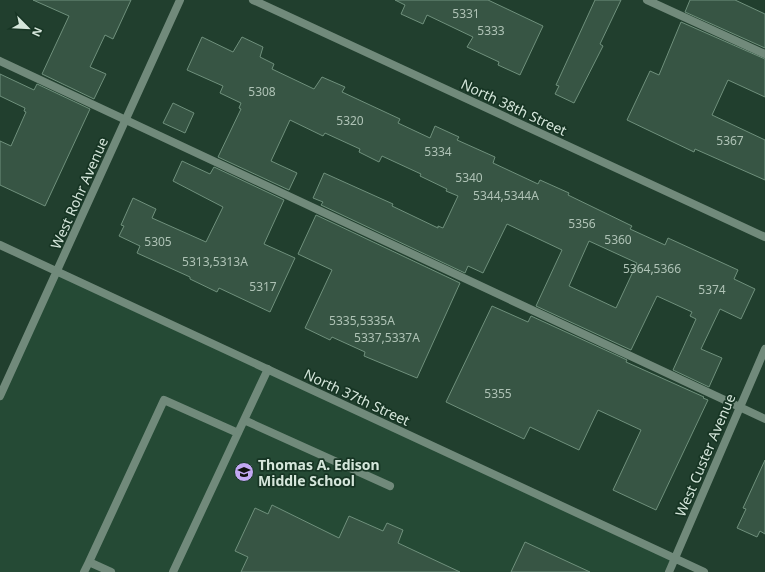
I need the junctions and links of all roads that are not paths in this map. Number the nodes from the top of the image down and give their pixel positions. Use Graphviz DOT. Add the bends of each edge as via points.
graph roads {
  1 [pos="180,0"];
  2 [pos="253,0"];
  3 [pos="647,0"];
  4 [pos="765,54"];
  5 [pos="0,61"];
  6 [pos="126,119"];
  7 [pos="765,237"];
  8 [pos="0,245"];
  9 [pos="58,271"];
  10 [pos="765,349"];
  11 [pos="268,369"];
  12 [pos="0,396"];
  13 [pos="740,408"];
  14 [pos="765,419"];
  15 [pos="244,420"];
  16 [pos="238,433"];
  17 [pos="390,486"];
  18 [pos="674,559"];
  19 [pos="88,562"];
  20 [pos="84,572"];
  21 [pos="111,572"];
  22 [pos="173,572"];
  23 [pos="669,572"];
  24 [pos="704,572"];
  1 -- 6 [label="street, West Rohr Avenue"];
  2 -- 7 [label="street, North 38th Street"];
  3 -- 4 [label="street"];
  5 -- 6 [label="street"];
  6 -- 9 [label="street, West Rohr Avenue"];
  6 -- 13 [label="street"];
  8 -- 9 [label="street, North 37th Street"];
  9 -- 11 [label="street, North 37th Street"];
  9 -- 12 [label="street, West Rohr Avenue"];
  10 -- 13 [label="street, West Custer Avenue"];
  11 -- 15 [label="street"];
  11 -- 18 [label="street, North 37th Street"];
  13 -- 14 [label="street"];
  13 -- 18 [label="street, West Custer Avenue"];
  15 -- 16 [label="street"];
  15 -- 17 [label="street"];
  16 -- 19 [label="street" via="164,400"];
  16 -- 22 [label="street"];
  18 -- 23 [label="street, West Custer Avenue"];
  18 -- 24 [label="street, North 37th Street"];
  19 -- 20 [label="street"];
  19 -- 21 [label="street"];
}
